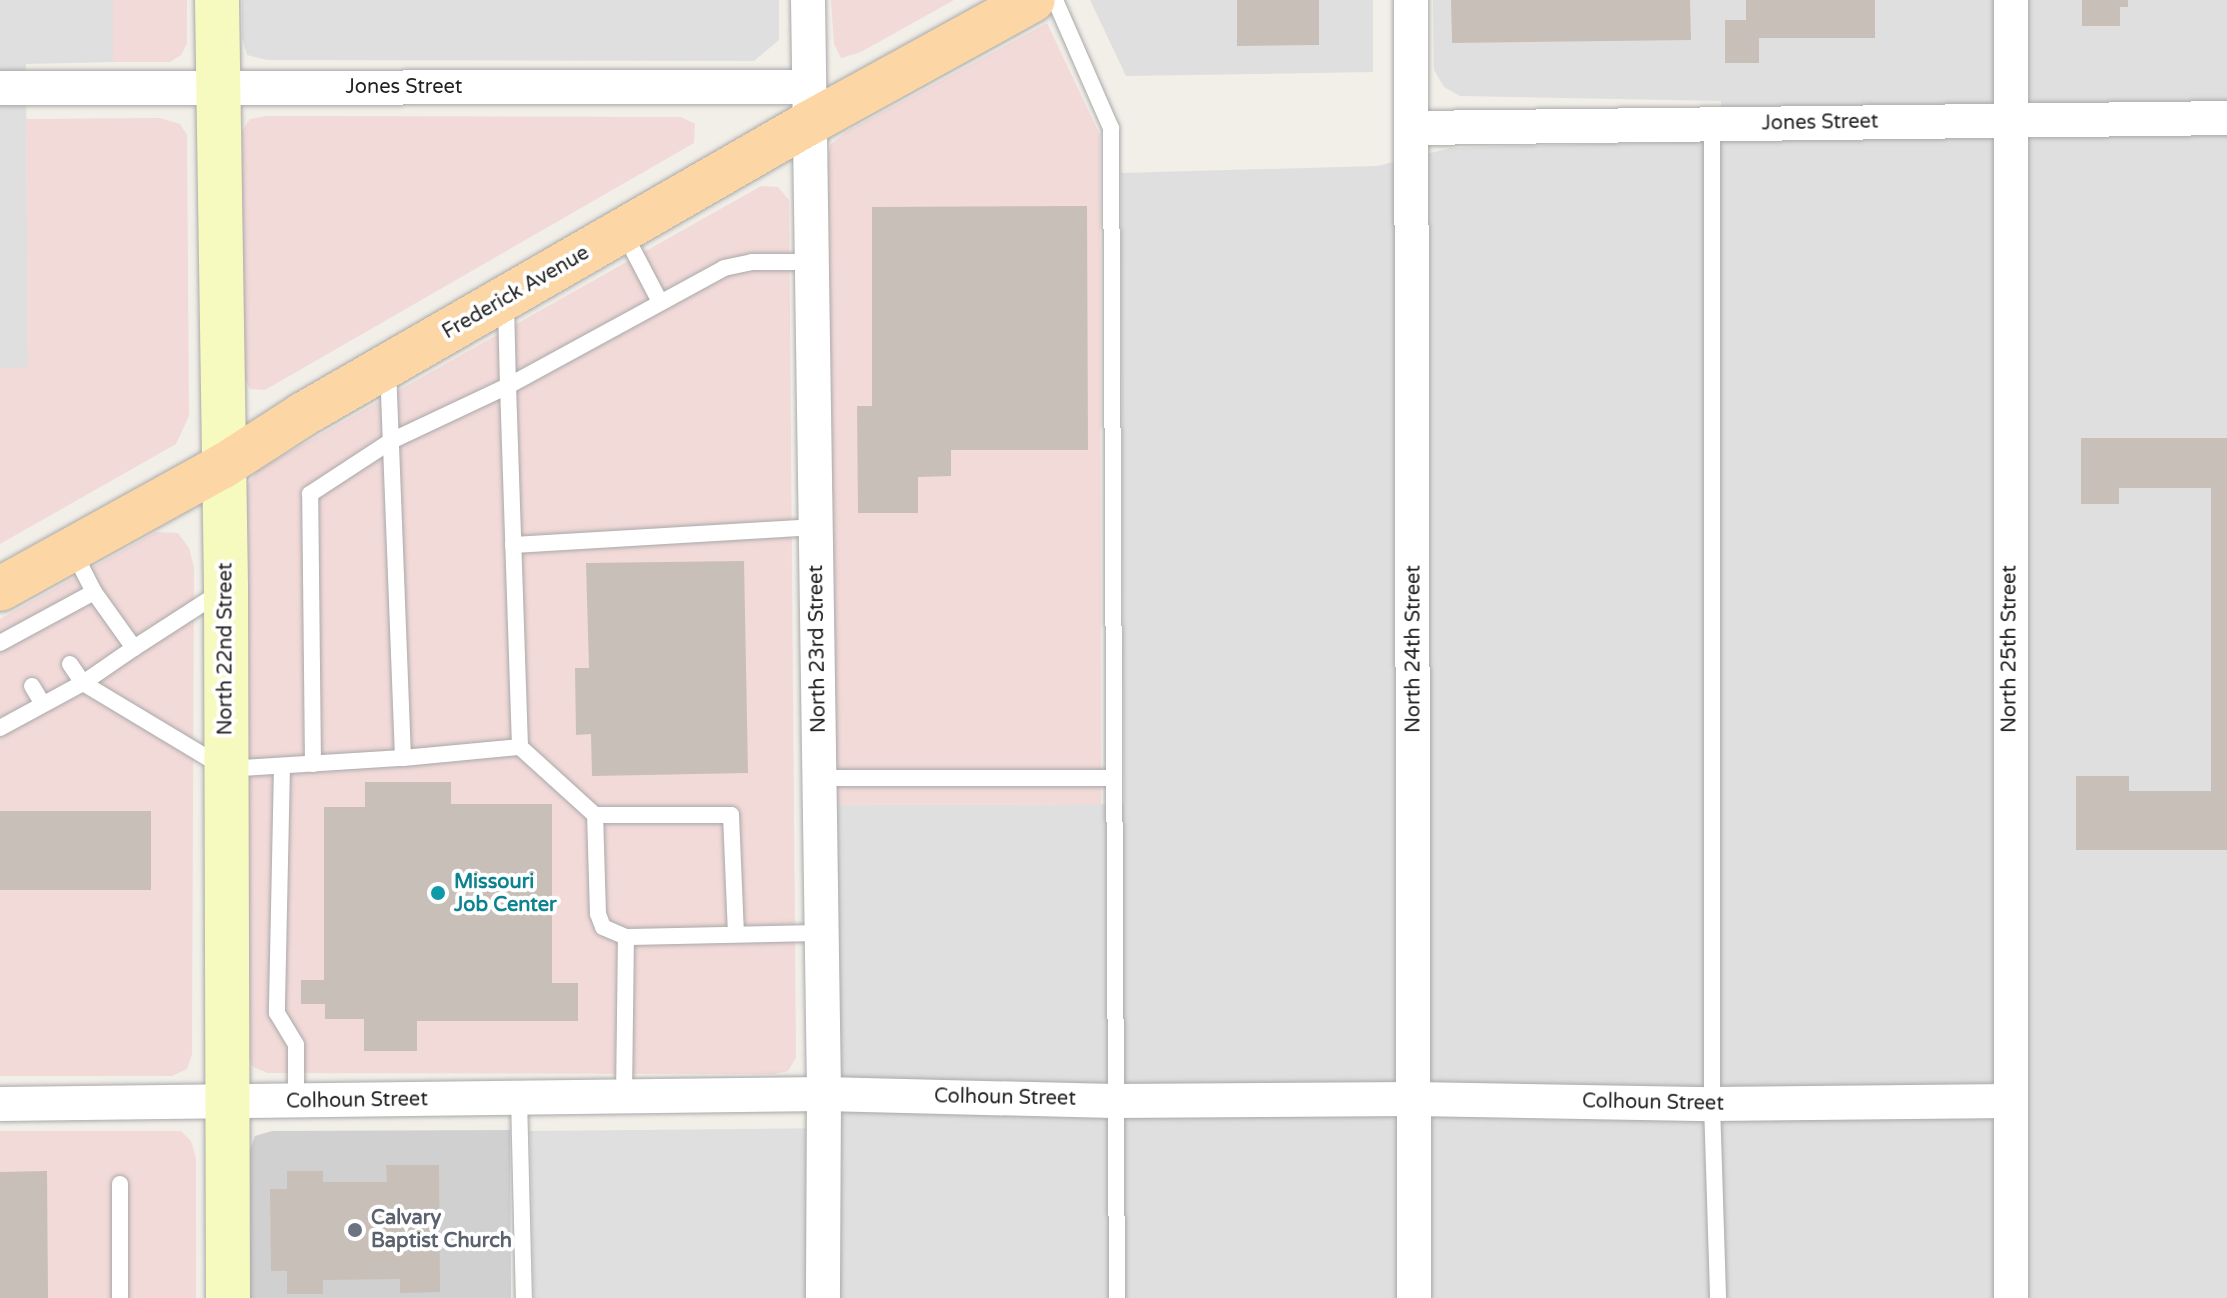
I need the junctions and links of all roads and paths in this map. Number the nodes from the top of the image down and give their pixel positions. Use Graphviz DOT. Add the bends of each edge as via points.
graph roads {
  1 [pos="217,0"];
  2 [pos="808,0"];
  3 [pos="1033,0"];
  4 [pos="1055,0"];
  5 [pos="1411,0"];
  6 [pos="2011,0"];
  7 [pos="218,87"];
  8 [pos="0,88"];
  9 [pos="810,104"];
  10 [pos="2227,118"];
  11 [pos="2011,121"];
  12 [pos="1712,125"];
  13 [pos="1414,128"];
  14 [pos="623,231"];
  15 [pos="812,262"];
  16 [pos="506,298"];
  17 [pos="660,302"];
  18 [pos="388,365"];
  19 [pos="508,386"];
  20 [pos="391,441"];
  21 [pos="223,466"];
  22 [pos="816,527"];
  23 [pos="513,545"];
  24 [pos="72,550"];
  25 [pos="226,588"];
  26 [pos="0,589"];
  27 [pos="94,592"];
  28 [pos="6,646"];
  29 [pos="134,648"];
  30 [pos="70,664"];
  31 [pos="83,683"];
  32 [pos="32,686"];
  33 [pos="43,704"];
  34 [pos="0,728"];
  35 [pos="520,747"];
  36 [pos="403,758"];
  37 [pos="313,764"];
  38 [pos="282,766"];
  39 [pos="226,769"];
  40 [pos="819,778"];
  41 [pos="1113,778"];
  42 [pos="595,815"];
  43 [pos="821,933"];
  44 [pos="736,934"];
  45 [pos="626,937"];
  46 [pos="824,1094"];
  47 [pos="624,1097"];
  48 [pos="519,1098"];
  49 [pos="1414,1099"];
  50 [pos="1114,1101"];
  51 [pos="2010,1101"];
  52 [pos="229,1102"];
  53 [pos="296,1102"];
  54 [pos="0,1104"];
  55 [pos="1712,1104"];
  56 [pos="120,1184"];
  57 [pos="120,1298"];
  58 [pos="228,1298"];
  59 [pos="524,1298"];
  60 [pos="823,1298"];
  61 [pos="1117,1298"];
  62 [pos="1414,1298"];
  63 [pos="1718,1298"];
  64 [pos="2011,1298"];
  1 -- 7 [label="main road, North 22nd Street"];
  2 -- 9 [label="street, North 23rd Street"];
  3 -- 9 [label="main road, Frederick Avenue"];
  4 -- 41 [label="lane" via="1111,128"];
  5 -- 13 [label="street, North 24th Street"];
  6 -- 11 [label="street, North 25th Street"];
  7 -- 8 [label="street, Jones Street"];
  7 -- 9 [label="street, Jones Street"];
  7 -- 21 [label="main road, North 22nd Street"];
  9 -- 14 [label="main road, Frederick Avenue"];
  9 -- 15 [label="street, North 23rd Street"];
  10 -- 11 [label="street, Jones Street"];
  11 -- 12 [label="street, Jones Street"];
  11 -- 51 [label="street, North 25th Street"];
  12 -- 13 [label="street, Jones Street"];
  12 -- 55 [label="lane"];
  13 -- 49 [label="street, North 24th Street"];
  14 -- 16 [label="main road, Frederick Avenue"];
  14 -- 17 [label="lane"];
  15 -- 17 [label="lane" via="752,262 724,268"];
  15 -- 22 [label="street, North 23rd Street"];
  16 -- 18 [label="main road, Frederick Avenue"];
  16 -- 19 [label="lane"];
  17 -- 19 [label="lane"];
  18 -- 20 [label="lane"];
  18 -- 21 [label="main road, Frederick Avenue"];
  19 -- 20 [label="lane"];
  19 -- 23 [label="lane"];
  20 -- 36 [label="lane"];
  20 -- 37 [label="lane" via="310,494"];
  21 -- 24 [label="main road, Frederick Avenue"];
  21 -- 25 [label="main road, North 22nd Street"];
  22 -- 23 [label="lane"];
  22 -- 40 [label="street, North 23rd Street"];
  23 -- 35 [label="lane"];
  24 -- 26 [label="main road, Frederick Avenue"];
  24 -- 27 [label="lane"];
  25 -- 29 [label="lane"];
  25 -- 39 [label="main road, North 22nd Street"];
  27 -- 28 [label="lane"];
  27 -- 29 [label="lane"];
  29 -- 31 [label="lane"];
  30 -- 31 [label="lane"];
  31 -- 33 [label="lane"];
  31 -- 39 [label="lane"];
  32 -- 33 [label="lane"];
  33 -- 34 [label="lane"];
  35 -- 36 [label="lane"];
  35 -- 42 [label="lane"];
  36 -- 37 [label="lane"];
  37 -- 38 [label="lane"];
  38 -- 39 [label="lane"];
  38 -- 53 [label="lane" via="277,1013 296,1045"];
  39 -- 52 [label="main road, North 22nd Street"];
  40 -- 41 [label="lane"];
  40 -- 43 [label="street, North 23rd Street"];
  41 -- 50 [label="lane"];
  42 -- 44 [label="lane" via="731,815"];
  42 -- 45 [label="lane" via="598,914 603,927"];
  43 -- 44 [label="lane"];
  43 -- 46 [label="street, North 23rd Street"];
  44 -- 45 [label="lane"];
  45 -- 47 [label="lane"];
  46 -- 47 [label="street, Colhoun Street"];
  46 -- 50 [label="street, Colhoun Street"];
  46 -- 60 [label="street, North 23rd Street"];
  47 -- 48 [label="street, Colhoun Street"];
  48 -- 53 [label="street, Colhoun Street"];
  48 -- 59 [label="lane"];
  49 -- 50 [label="street, Colhoun Street"];
  49 -- 55 [label="street, Colhoun Street"];
  49 -- 62 [label="street, North 24th Street"];
  50 -- 61 [label="lane"];
  51 -- 55 [label="street, Colhoun Street"];
  51 -- 64 [label="street, North 25th Street"];
  52 -- 53 [label="street, Colhoun Street"];
  52 -- 54 [label="street, Colhoun Street"];
  52 -- 58 [label="main road, North 22nd Street"];
  55 -- 63 [label="lane"];
  56 -- 57 [label="lane"];
}
